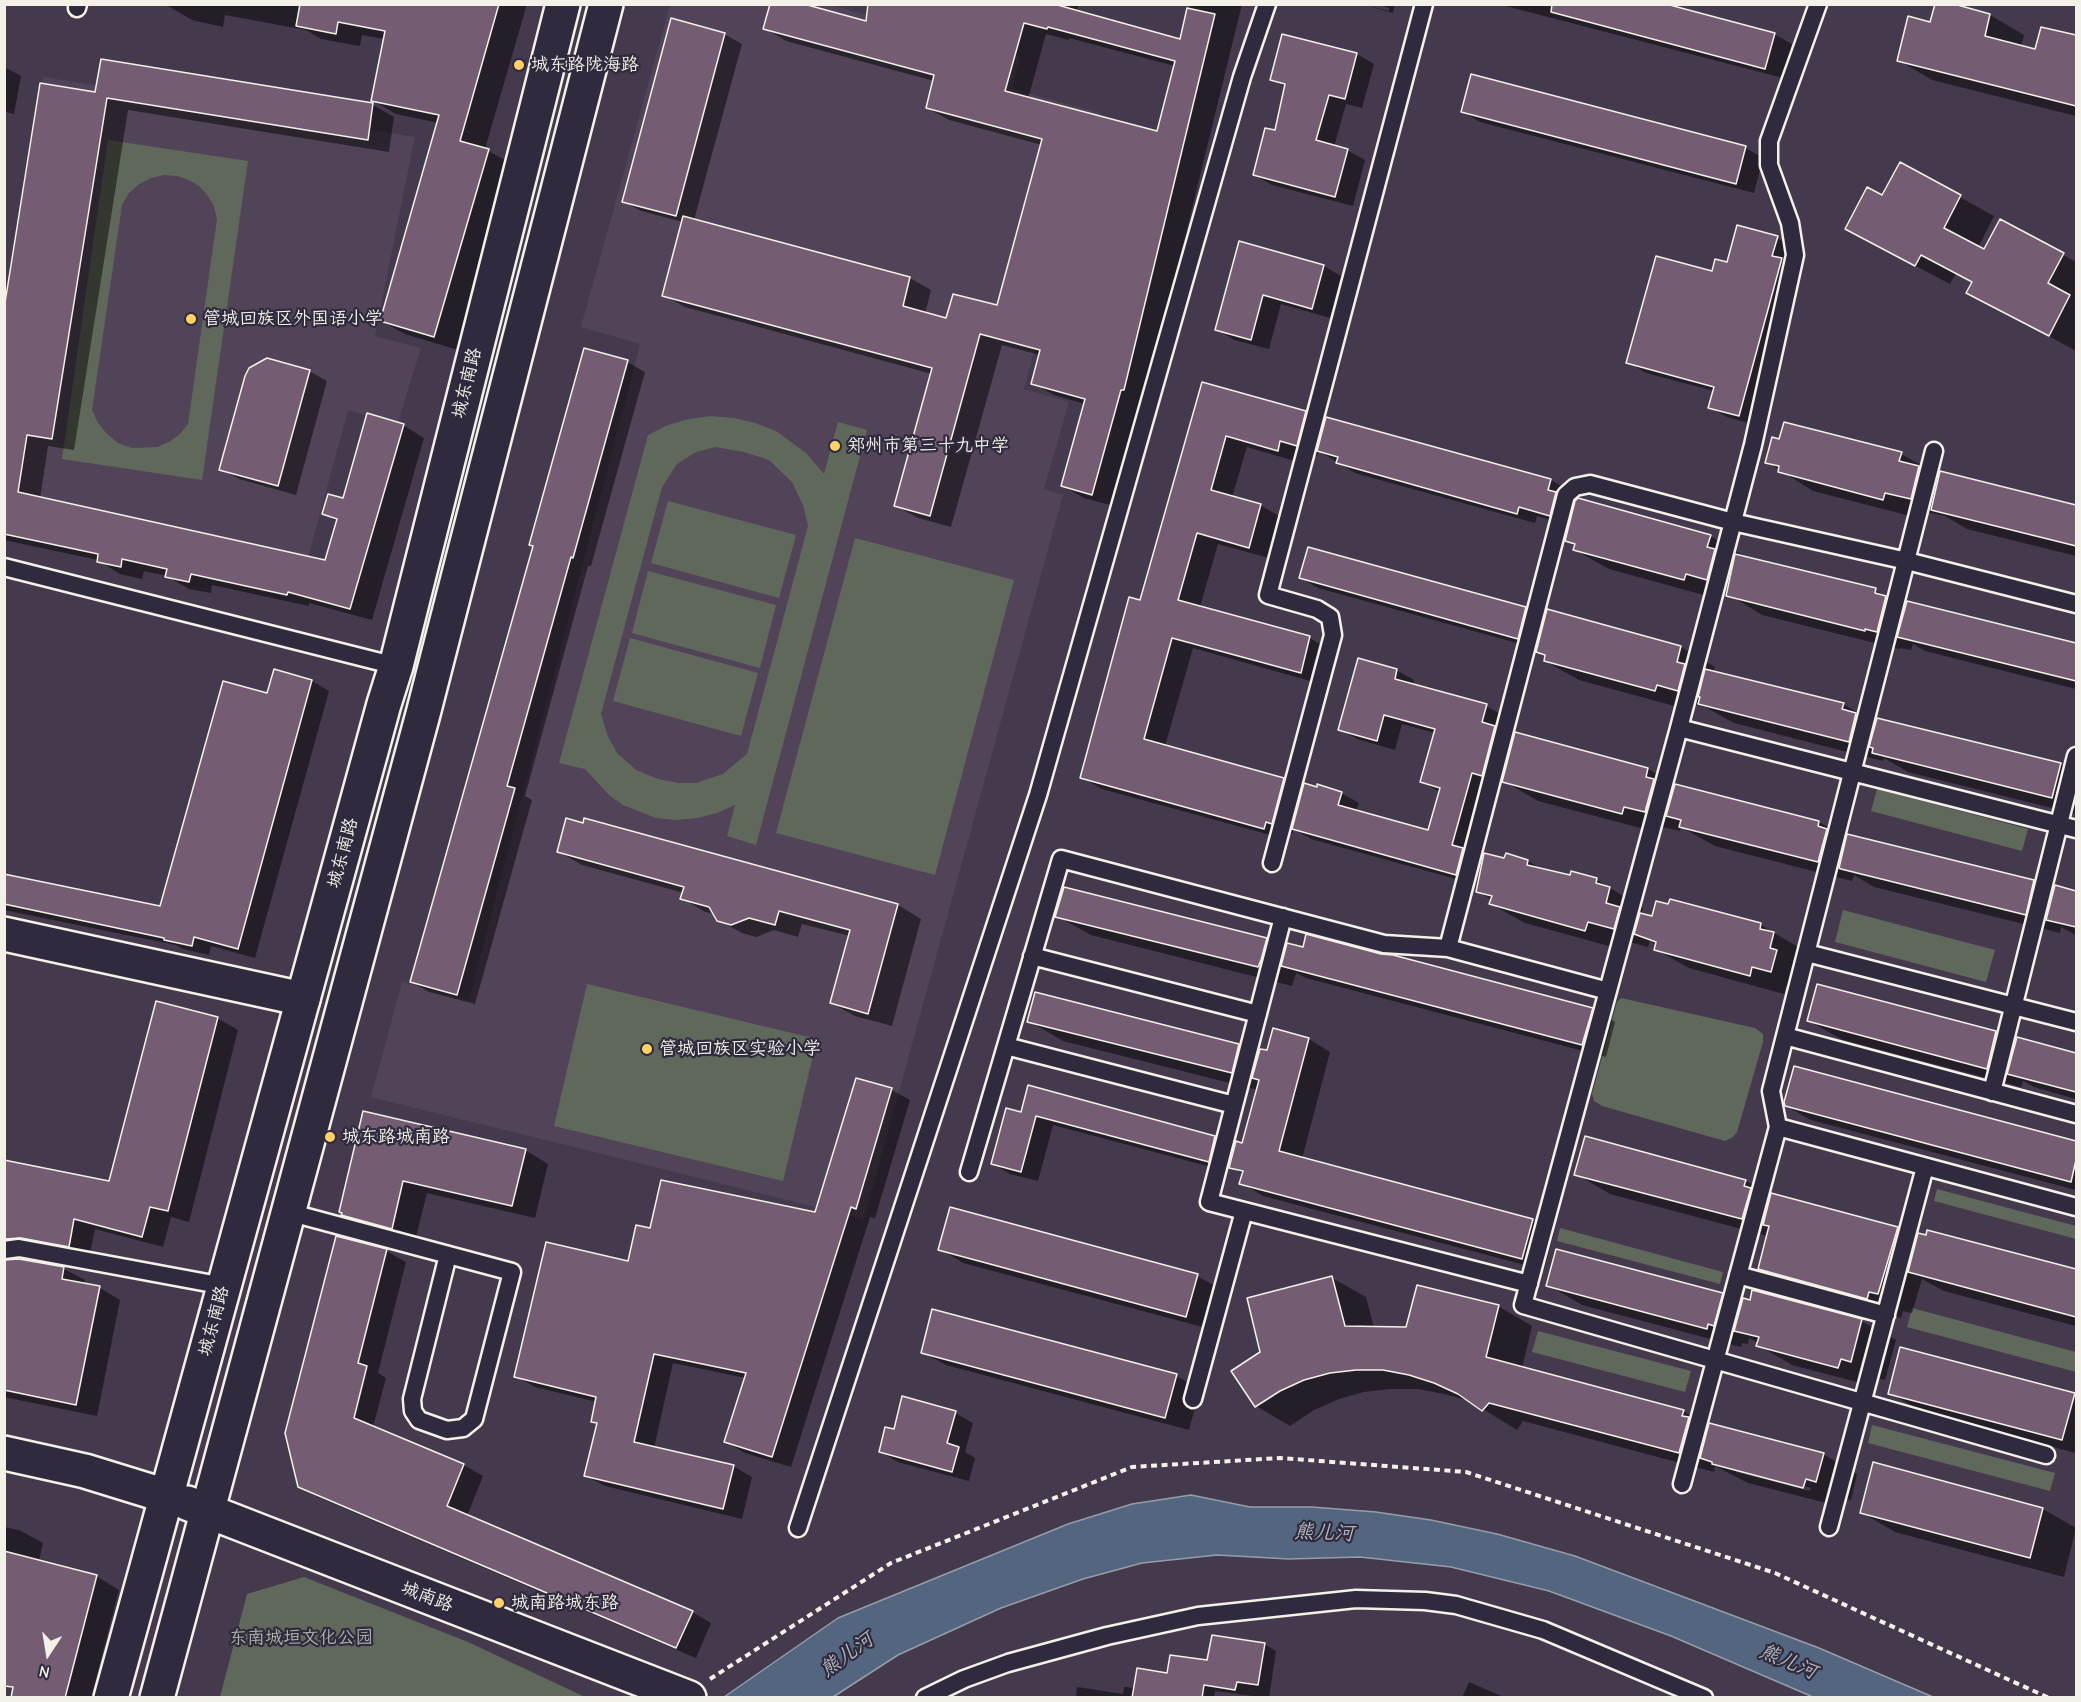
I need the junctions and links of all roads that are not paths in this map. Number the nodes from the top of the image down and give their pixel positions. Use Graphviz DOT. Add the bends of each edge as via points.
graph roads {
  1 [pos="563,4"];
  2 [pos="606,4"];
  3 [pos="1267,4"];
  4 [pos="1424,4"];
  5 [pos="1818,4"];
  6 [pos="1934,451"];
  7 [pos="1733,522"];
  8 [pos="1907,561"];
  9 [pos="4,567"];
  10 [pos="2076,604"];
  11 [pos="396,666"];
  12 [pos="1679,728"];
  13 [pos="2076,756"];
  14 [pos="1854,772"];
  15 [pos="2060,825"];
  16 [pos="2076,829"];
  17 [pos="1272,862"];
  18 [pos="1283,917"];
  19 [pos="4,934"];
  20 [pos="1448,948"];
  21 [pos="1807,953"];
  22 [pos="1032,956"];
  23 [pos="1608,991"];
  24 [pos="303,999"];
  25 [pos="2013,1006"];
  26 [pos="1258,1014"];
  27 [pos="2076,1022"];
  28 [pos="1785,1036"];
  29 [pos="1006,1046"];
  30 [pos="1992,1092"];
  31 [pos="1234,1105"];
  32 [pos="2076,1114"];
  33 [pos="1778,1127"];
  34 [pos="1926,1167"];
  35 [pos="969,1172"];
  36 [pos="2076,1208"];
  37 [pos="1244,1211"];
  38 [pos="288,1212"];
  39 [pos="4,1250"];
  40 [pos="448,1255"];
  41 [pos="1738,1275"];
  42 [pos="1529,1284"];
  43 [pos="224,1286"];
  44 [pos="1886,1315"];
  45 [pos="1715,1360"];
  46 [pos="1192,1399"];
  47 [pos="1862,1402"];
  48 [pos="4,1454"];
  49 [pos="2046,1455"];
  50 [pos="1682,1484"];
  51 [pos="166,1496"];
  52 [pos="207,1511"];
  53 [pos="1829,1527"];
  54 [pos="798,1528"];
  55 [pos="686,1697"];
  56 [pos="111,1698"];
  57 [pos="157,1698"];
  58 [pos="925,1698"];
  59 [pos="1704,1698"];
  1 -- 11 [label="main road, 城东南路"];
  2 -- 38 [label="main road" via="423,714"];
  3 -- 54 [label="lane" via="1242,77 1038,795"];
  4 -- 17 [label="lane" via="1268,595 1317,609 1330,617 1333,635"];
  5 -- 7 [label="lane" via="1769,141 1769,165 1790,223 1796,255"];
  6 -- 8 [label="lane"];
  7 -- 8 [label="lane"];
  7 -- 12 [label="lane"];
  7 -- 20 [label="lane" via="1590,484 1575,487 1566,495"];
  8 -- 10 [label="lane"];
  8 -- 14 [label="lane"];
  9 -- 11 [label="lane"];
  11 -- 24 [label="main road, 城东南路"];
  12 -- 14 [label="lane"];
  12 -- 23 [label="lane"];
  13 -- 15 [label="lane"];
  14 -- 15 [label="lane"];
  14 -- 21 [label="lane"];
  15 -- 16 [label="lane"];
  15 -- 25 [label="lane"];
  18 -- 20 [label="lane" via="1384,944"];
  18 -- 22 [label="lane" via="1061,859"];
  18 -- 26 [label="lane"];
  19 -- 24 [label="main road"];
  20 -- 23 [label="lane"];
  21 -- 25 [label="lane"];
  21 -- 28 [label="lane"];
  22 -- 26 [label="lane"];
  22 -- 29 [label="lane"];
  23 -- 42 [label="lane"];
  24 -- 43 [label="main road, 城东南路"];
  25 -- 27 [label="lane"];
  25 -- 30 [label="lane"];
  26 -- 31 [label="lane"];
  28 -- 30 [label="lane"];
  28 -- 33 [label="lane" via="1771,1091"];
  29 -- 31 [label="lane"];
  29 -- 35 [label="lane"];
  30 -- 32 [label="lane"];
  31 -- 37 [label="lane" via="1209,1202"];
  33 -- 34 [label="lane"];
  33 -- 41 [label="lane"];
  34 -- 36 [label="lane"];
  34 -- 44 [label="lane"];
  37 -- 42 [label="lane"];
  37 -- 46 [label="lane"];
  38 -- 40 [label="lane"];
  38 -- 52 [label="main road"];
  39 -- 43 [label="lane" via="19,1248"];
  40 -- 40 [label="lane" via="512,1272 474,1419 464,1428 447,1430 419,1420 412,1399"];
  41 -- 44 [label="lane"];
  41 -- 45 [label="lane"];
  42 -- 45 [label="lane" via="1523,1305"];
  43 -- 51 [label="main road, 城东南路"];
  44 -- 47 [label="lane"];
  45 -- 47 [label="lane"];
  45 -- 50 [label="lane"];
  47 -- 49 [label="lane"];
  47 -- 53 [label="lane"];
  48 -- 51 [label="main road, 城南路" via="85,1471"];
  51 -- 52 [label="main road, 城南路"];
  51 -- 56 [label="main road, 城东南路"];
  52 -- 55 [label="main road, 城南路"];
  52 -- 57 [label="main road"];
  58 -- 59 [label="lane" via="1008,1663 1107,1636 1198,1616 1356,1599 1456,1605 1543,1630"];
}
